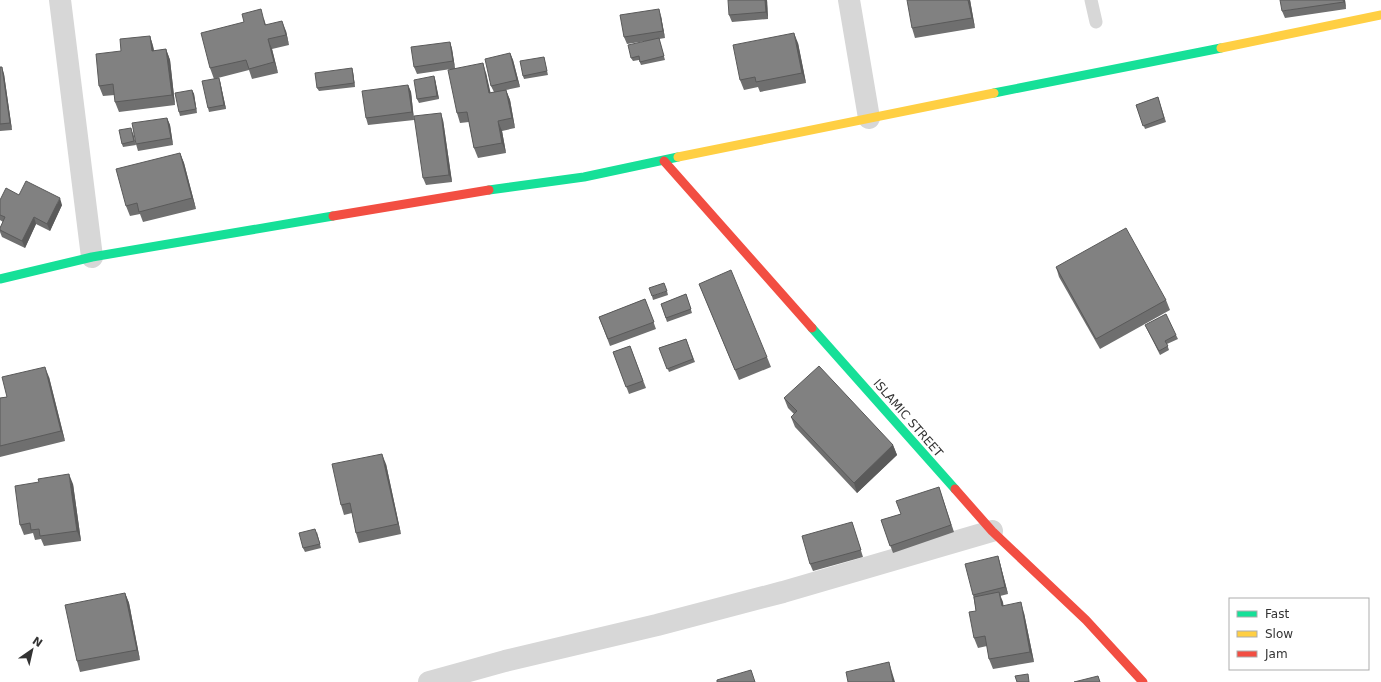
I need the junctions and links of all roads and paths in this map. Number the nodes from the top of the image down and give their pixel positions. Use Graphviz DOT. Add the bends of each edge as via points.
graph roads {
  1 [pos="60,0"];
  2 [pos="849,0"];
  3 [pos="1091,0"];
  4 [pos="1381,15"];
  5 [pos="1096,22"];
  6 [pos="869,118"];
  7 [pos="664,161"];
  8 [pos="92,257"];
  9 [pos="0,279"];
  10 [pos="992,531"];
  11 [pos="430,682"];
  12 [pos="1143,682"];
  1 -- 8 [label="street"];
  2 -- 6 [label="street"];
  3 -- 5 [label="lane"];
  4 -- 6 [label="street"];
  6 -- 7 [label="street"];
  7 -- 8 [label="street"];
  7 -- 10 [label="street, ISLAMIC STREET"];
  8 -- 9 [label="street"];
  10 -- 11 [label="street" via="782,592"];
  10 -- 12 [label="street, ISLAMIC STREET" via="1086,620"];
}
